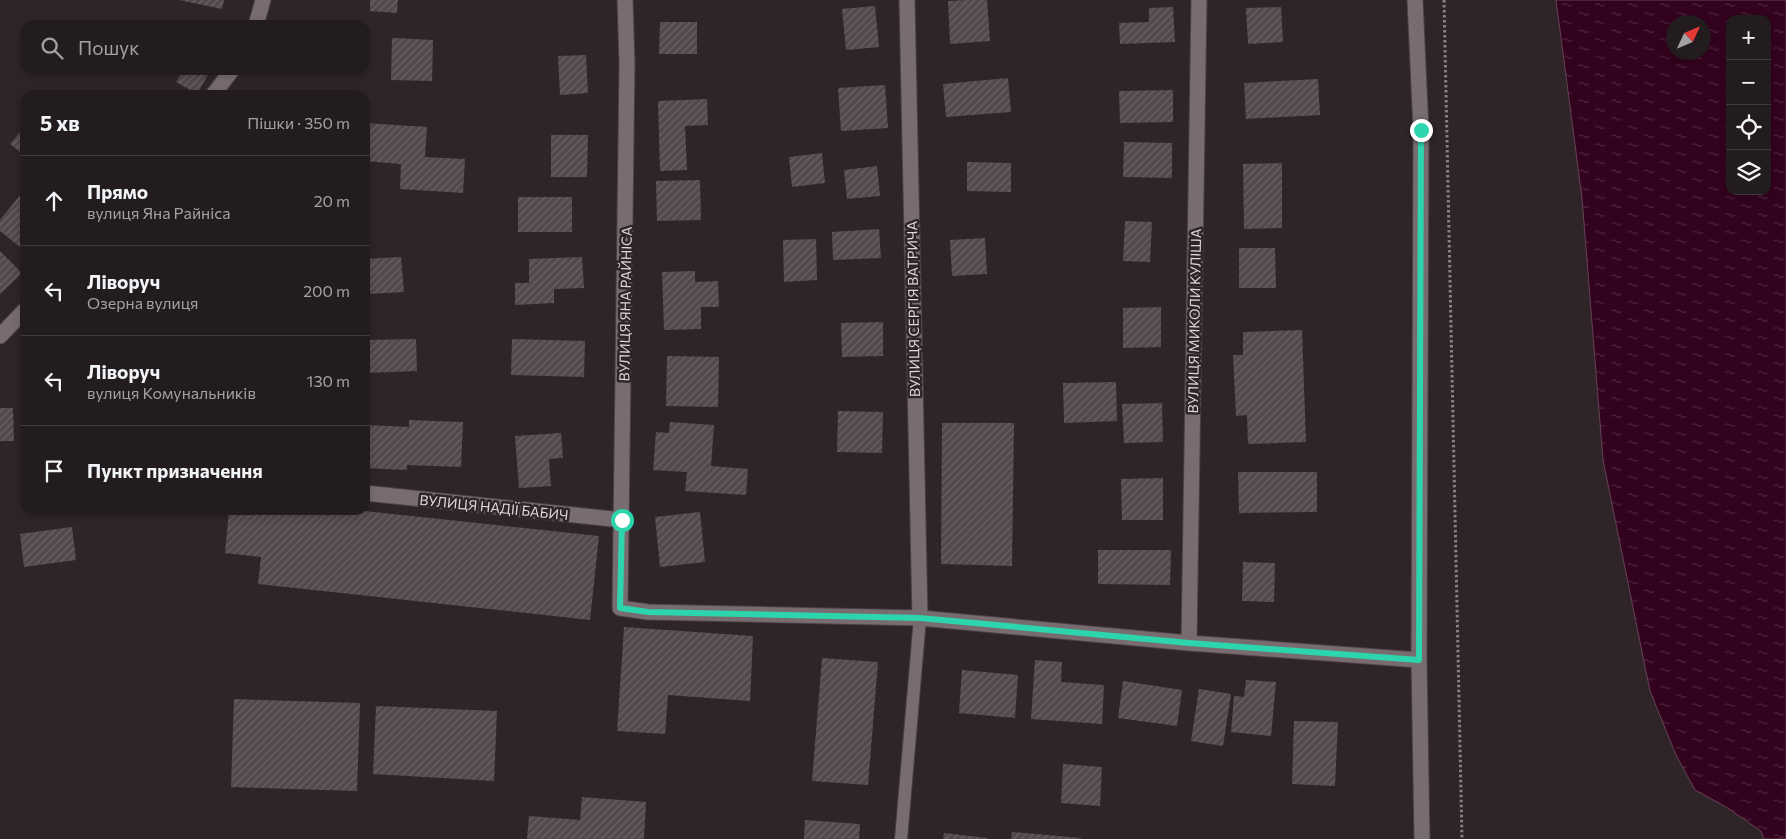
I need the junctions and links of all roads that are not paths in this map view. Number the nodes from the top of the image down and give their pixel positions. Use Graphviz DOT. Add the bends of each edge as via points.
graph roads {
  1 [pos="263,0"];
  2 [pos="625,0"];
  3 [pos="907,0"];
  4 [pos="1199,0"];
  5 [pos="1415,0"];
  6 [pos="257,20"];
  7 [pos="228,75"];
  8 [pos="217,90"];
  9 [pos="20,315"];
  10 [pos="0,336"];
  11 [pos="370,494"];
  12 [pos="622,520"];
  13 [pos="920,618"];
  14 [pos="1189,643"];
  15 [pos="1419,660"];
  16 [pos="901,839"];
  17 [pos="1422,839"];
  1 -- 6 [label="street"];
  2 -- 12 [label="street, ВУЛИЦЯ ЯНА РАЙНІСА"];
  3 -- 13 [label="street, ВУЛИЦЯ СЕРГІЯ ВАТРИЧА"];
  4 -- 14 [label="street, ВУЛИЦЯ МИКОЛИ КУЛІША"];
  5 -- 15 [label="street" via="1421,130"];
  7 -- 8 [label="street"];
  9 -- 10 [label="street"];
  11 -- 12 [label="street, ВУЛИЦЯ НАДІЇ БАБИЧ"];
  12 -- 13 [label="street, ВУЛИЦЯ ЯНА РАЙНІСА" via="620,608 648,612"];
  13 -- 14 [label="street"];
  13 -- 16 [label="lane"];
  14 -- 15 [label="street"];
  15 -- 17 [label="street"];
}
